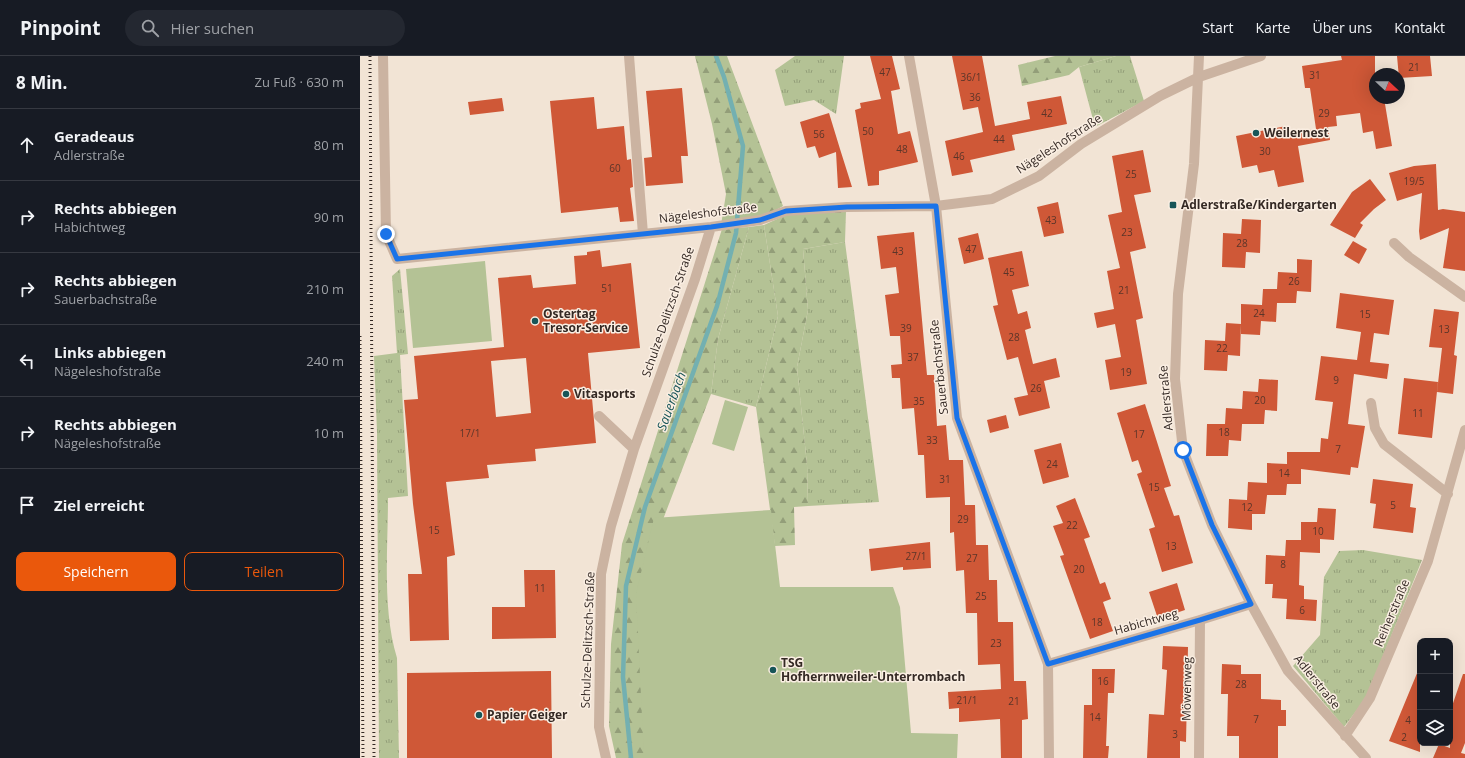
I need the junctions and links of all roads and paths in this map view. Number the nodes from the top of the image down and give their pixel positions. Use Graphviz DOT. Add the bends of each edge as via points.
graph roads {
  1 [pos="383,56"];
  2 [pos="629,56"];
  3 [pos="909,56"];
  4 [pos="1199,56"];
  5 [pos="1261,56"];
  6 [pos="1199,77"];
  7 [pos="936,206"];
  8 [pos="716,226"];
  9 [pos="643,234"];
  10 [pos="1394,243"];
  11 [pos="1465,297"];
  12 [pos="1371,403"];
  13 [pos="599,416"];
  14 [pos="1465,430"];
  15 [pos="634,449"];
  16 [pos="1448,494"];
  17 [pos="1251,604"];
  18 [pos="1200,620"];
  19 [pos="1048,664"];
  20 [pos="1345,736"];
  21 [pos="606,758"];
  22 [pos="1049,758"];
  23 [pos="1199,758"];
  24 [pos="1366,758"];
  1 -- 9 [label="street, Nägeleshofstraße" via="386,234 397,259"];
  2 -- 9 [label="street"];
  3 -- 7 [label="street, Sauerbachstraße"];
  4 -- 6 [label="street, Adlerstraße"];
  5 -- 6 [label="street, Nägeleshofstraße"];
  6 -- 7 [label="street, Nägeleshofstraße" via="1160,96 1081,144 1039,176 992,199"];
  6 -- 17 [label="street, Adlerstraße" via="1194,164 1178,294 1175,379 1183,450 1212,525"];
  7 -- 8 [label="street, Nägeleshofstraße" via="786,211 757,221"];
  7 -- 19 [label="street, Sauerbachstraße" via="957,418"];
  8 -- 9 [label="street, Nägeleshofstraße"];
  8 -- 15 [label="street, Schulze-Delitzsch-Straße"];
  10 -- 11 [label="street" via="1409,257"];
  12 -- 16 [label="street" via="1375,428 1384,444"];
  13 -- 15 [label="street"];
  14 -- 16 [label="street, Reiherstraße"];
  15 -- 21 [label="street, Schulze-Delitzsch-Straße" via="611,526 601,574 598,727"];
  16 -- 20 [label="street, Reiherstraße" via="1428,561 1370,698"];
  17 -- 18 [label="street, Habichtweg"];
  17 -- 20 [label="street, Adlerstraße" via="1288,671"];
  18 -- 19 [label="street, Habichtweg"];
  18 -- 23 [label="street, Möwenweg"];
  19 -- 22 [label="street, Sauerbachstraße"];
  20 -- 24 [label="street, Adlerstraße"];
}
